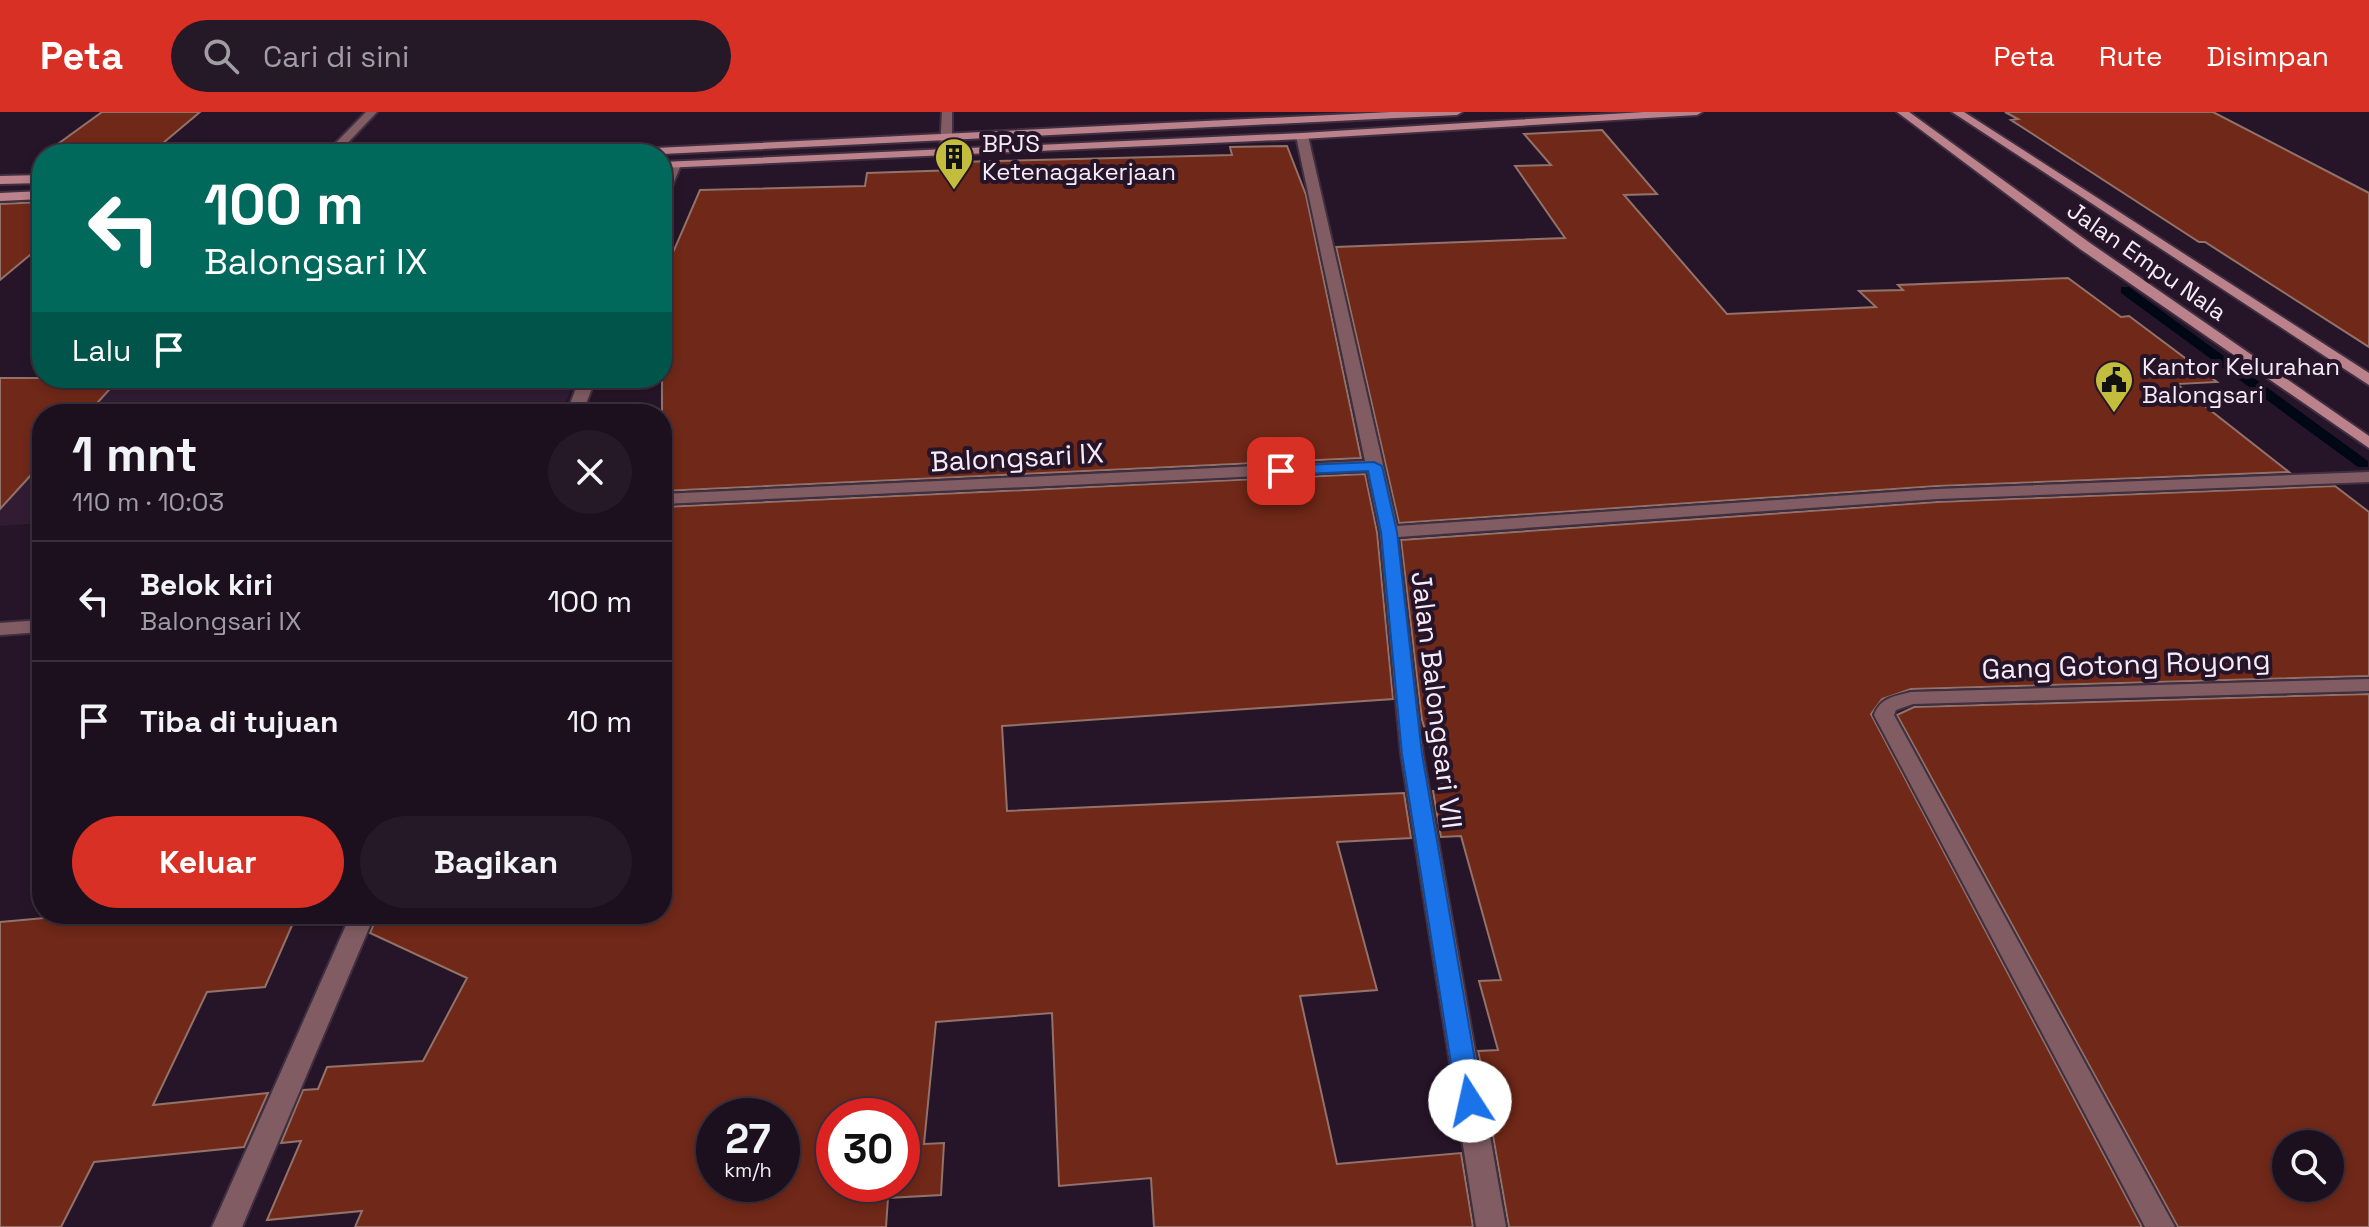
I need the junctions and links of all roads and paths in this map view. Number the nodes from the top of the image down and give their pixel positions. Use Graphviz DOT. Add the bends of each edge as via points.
graph roads {
  1 [pos="372,112"];
  2 [pos="947,112"];
  3 [pos="1457,112"];
  4 [pos="1697,112"];
  5 [pos="1902,112"];
  6 [pos="1957,112"];
  7 [pos="1302,136"];
  8 [pos="947,137"];
  9 [pos="341,144"];
  10 [pos="672,151"];
  11 [pos="946,151"];
  12 [pos="672,165"];
  13 [pos="32,179"];
  14 [pos="0,180"];
  15 [pos="32,195"];
  16 [pos="0,197"];
  17 [pos="2369,380"];
  18 [pos="2369,443"];
  19 [pos="1374,466"];
  20 [pos="2369,477"];
  21 [pos="672,499"];
  22 [pos="1389,532"];
  23 [pos="32,627"];
  24 [pos="0,629"];
  25 [pos="2369,685"];
  26 [pos="359,924"];
  27 [pos="227,1227"];
  28 [pos="1491,1227"];
  29 [pos="2160,1227"];
  1 -- 9 [label="street"];
  2 -- 8 [label="street"];
  3 -- 8 [label="main road"];
  4 -- 7 [label="main road"];
  5 -- 18 [label="main road, Jalan Empu Nala"];
  6 -- 17 [label="main road, Jalan Empu Nala"];
  7 -- 11 [label="main road"];
  7 -- 19 [label="street, Jalan Balongsari VII"];
  8 -- 10 [label="main road"];
  8 -- 11 [label="street"];
  11 -- 12 [label="main road"];
  13 -- 14 [label="main road"];
  15 -- 16 [label="main road"];
  19 -- 21 [label="street, Balongsari IX"];
  19 -- 22 [label="street, Jalan Balongsari VII"];
  20 -- 22 [label="street" via="1937,494"];
  22 -- 28 [label="street, Jalan Balongsari VII" via="1412,754"];
  23 -- 24 [label="street"];
  25 -- 29 [label="street, Gang Gotong Royong" via="1911,698 1887,706 1884,715"];
  26 -- 27 [label="street"];
}
